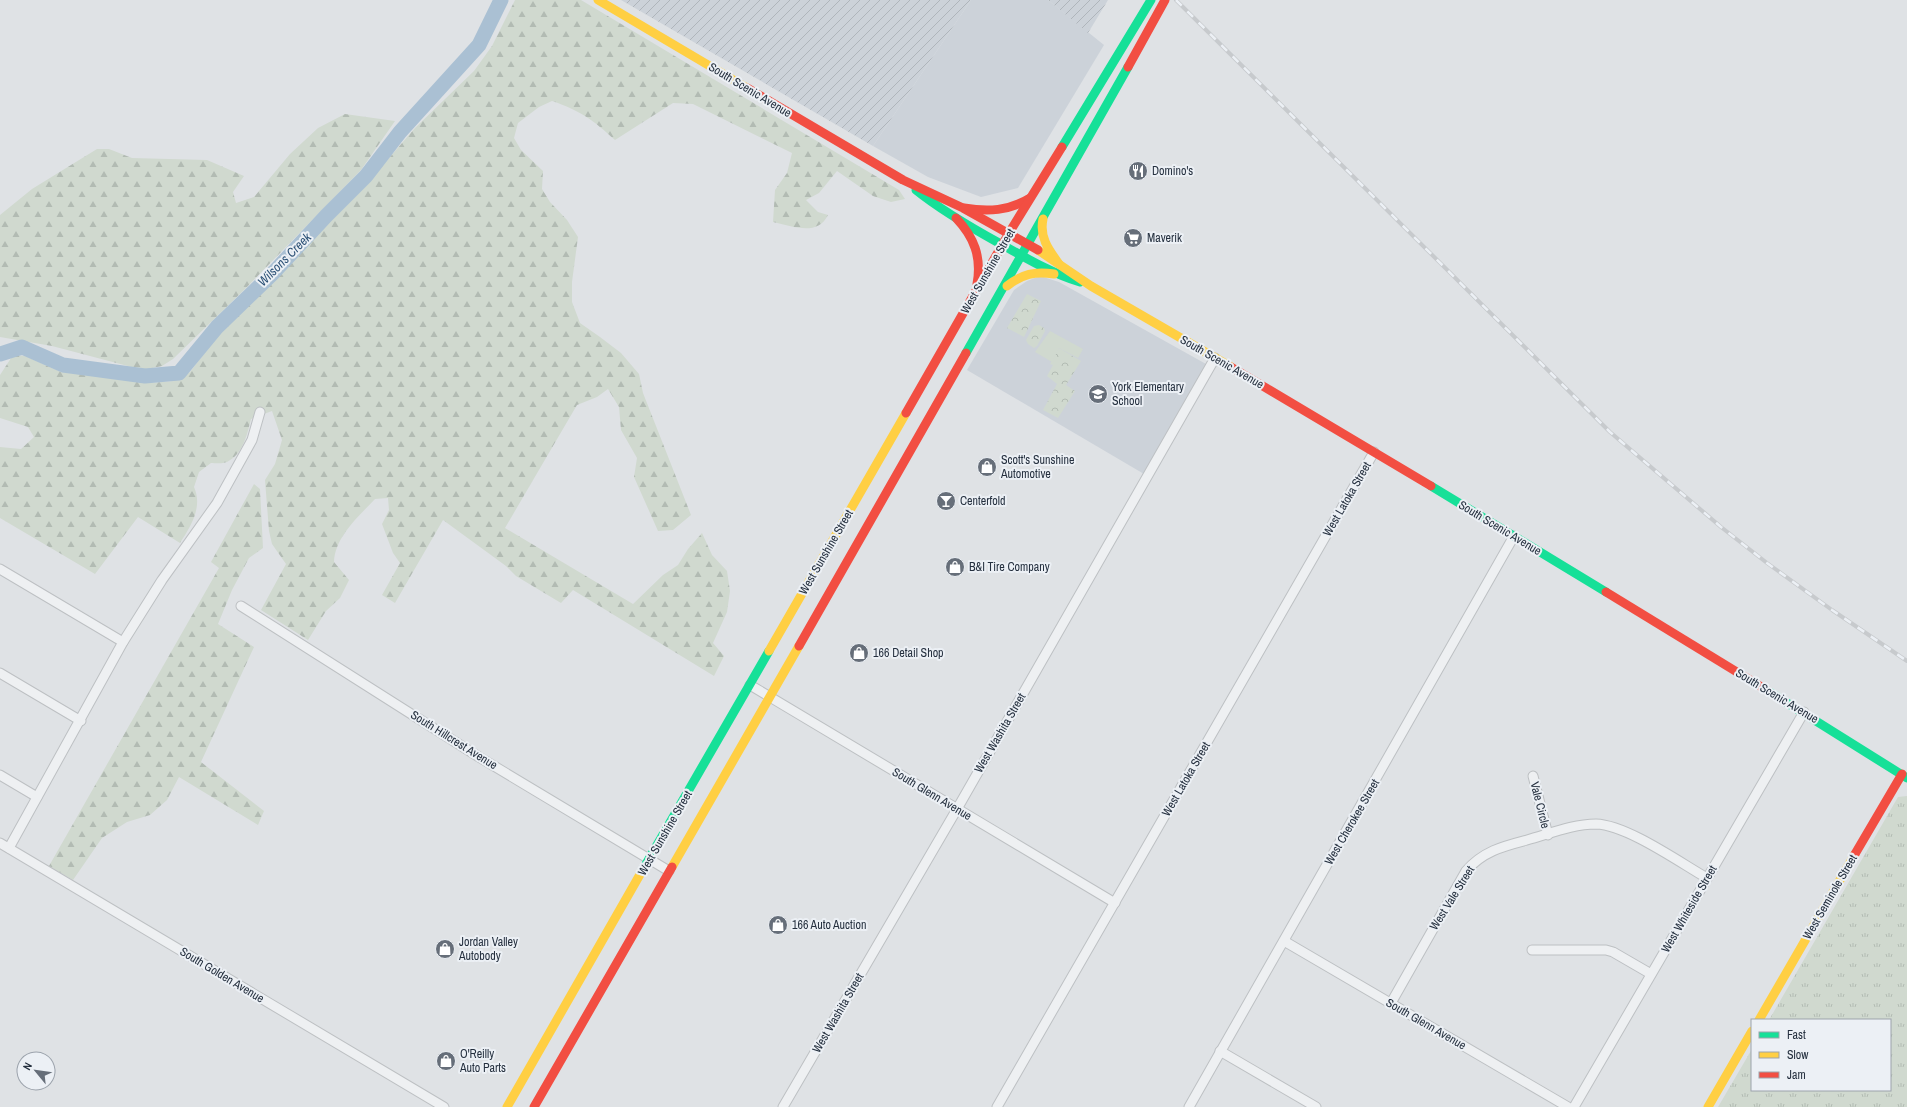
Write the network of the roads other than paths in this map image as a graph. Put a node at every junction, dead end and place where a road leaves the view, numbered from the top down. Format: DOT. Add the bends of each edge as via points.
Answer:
graph roads {
  1 [pos="598,0"];
  2 [pos="1151,0"];
  3 [pos="1165,0"];
  4 [pos="903,180"];
  5 [pos="1032,196"];
  6 [pos="964,208"];
  7 [pos="1044,215"];
  8 [pos="956,218"];
  9 [pos="1009,233"];
  10 [pos="1028,244"];
  11 [pos="1002,245"];
  12 [pos="1022,256"];
  13 [pos="1059,264"];
  14 [pos="1054,274"];
  15 [pos="1089,285"];
  16 [pos="1001,292"];
  17 [pos="975,293"];
  18 [pos="1215,358"];
  19 [pos="260,412"];
  20 [pos="1374,452"];
  21 [pos="1514,536"];
  22 [pos="0,569"];
  23 [pos="241,606"];
  24 [pos="123,642"];
  25 [pos="0,673"];
  26 [pos="750,685"];
  27 [pos="769,696"];
  28 [pos="1804,712"];
  29 [pos="81,721"];
  30 [pos="0,775"];
  31 [pos="1533,776"];
  32 [pos="1904,776"];
  33 [pos="37,797"];
  34 [pos="957,809"];
  35 [pos="1548,834"];
  36 [pos="0,843"];
  37 [pos="9,848"];
  38 [pos="650,860"];
  39 [pos="669,872"];
  40 [pos="1707,878"];
  41 [pos="1115,903"];
  42 [pos="1284,941"];
  43 [pos="1532,950"];
  44 [pos="1651,974"];
  45 [pos="1391,1003"];
  46 [pos="1759,1019"];
  47 [pos="1751,1033"];
  48 [pos="1220,1051"];
  49 [pos="444,1107"];
  50 [pos="507,1107"];
  51 [pos="534,1107"];
  52 [pos="783,1107"];
  53 [pos="997,1107"];
  54 [pos="1189,1107"];
  55 [pos="1316,1107"];
  56 [pos="1568,1107"];
  57 [pos="1574,1107"];
  58 [pos="1708,1107"];
  1 -- 4 [label="main road, South Scenic Avenue"];
  2 -- 5 [label="main road, West Sunshine Street"];
  3 -- 7 [label="main road, West Sunshine Street"];
  4 -- 6 [label="main road, South Scenic Avenue"];
  4 -- 8 [label="main road, South Scenic Avenue"];
  5 -- 6 [label="main road" via="1006,210 983,211"];
  5 -- 9 [label="main road, West Sunshine Street"];
  6 -- 9 [label="main road, South Scenic Avenue"];
  7 -- 10 [label="main road, West Sunshine Street"];
  7 -- 13 [label="main road" via="1041,222 1042,234"];
  8 -- 11 [label="main road, South Scenic Avenue"];
  8 -- 17 [label="main road" via="971,235 977,249 980,270"];
  9 -- 10 [label="main road, South Scenic Avenue"];
  9 -- 11 [label="main road, West Sunshine Street"];
  10 -- 12 [label="main road, West Sunshine Street"];
  10 -- 13 [label="main road, South Scenic Avenue"];
  11 -- 12 [label="main road, South Scenic Avenue"];
  11 -- 17 [label="main road, West Sunshine Street"];
  12 -- 14 [label="main road, South Scenic Avenue"];
  12 -- 16 [label="main road, West Sunshine Street"];
  13 -- 15 [label="main road, South Scenic Avenue"];
  14 -- 15 [label="main road, South Scenic Avenue"];
  14 -- 16 [label="main road" via="1036,271 1024,274"];
  15 -- 18 [label="main road, South Scenic Avenue"];
  16 -- 27 [label="main road, West Sunshine Street"];
  17 -- 26 [label="main road, West Sunshine Street"];
  18 -- 20 [label="main road, South Scenic Avenue"];
  18 -- 34 [label="street, West Washita Street"];
  19 -- 24 [label="street" via="252,440 217,503 162,580"];
  20 -- 21 [label="main road, South Scenic Avenue"];
  20 -- 41 [label="street, West Latoka Street"];
  21 -- 28 [label="main road, South Scenic Avenue"];
  21 -- 42 [label="street, West Cherokee Street"];
  22 -- 24 [label="street"];
  23 -- 38 [label="street, South Hillcrest Avenue" via="479,757"];
  24 -- 29 [label="street"];
  25 -- 29 [label="street"];
  26 -- 27 [label="street, South Glenn Avenue"];
  26 -- 38 [label="main road, West Sunshine Street"];
  27 -- 34 [label="street, South Glenn Avenue"];
  27 -- 39 [label="main road, West Sunshine Street"];
  28 -- 32 [label="main road, South Scenic Avenue"];
  28 -- 40 [label="street, West Whiteside Street"];
  29 -- 33 [label="street"];
  30 -- 33 [label="street"];
  31 -- 35 [label="street, Vale Circle"];
  32 -- 46 [label="main road, West Seminole Street"];
  33 -- 37 [label="street"];
  34 -- 41 [label="street, South Glenn Avenue"];
  34 -- 52 [label="street, West Washita Street"];
  35 -- 40 [label="street, West Vale Street" via="1590,825 1618,828"];
  35 -- 45 [label="street, West Vale Street" via="1496,849 1471,865"];
  36 -- 37 [label="street, South Golden Avenue"];
  37 -- 49 [label="street, South Golden Avenue"];
  38 -- 39 [label="street, South Hillcrest Avenue"];
  38 -- 50 [label="main road, West Sunshine Street"];
  39 -- 51 [label="main road, West Sunshine Street"];
  40 -- 44 [label="street, West Whiteside Street"];
  41 -- 53 [label="street, West Latoka Street"];
  42 -- 45 [label="street, South Glenn Avenue"];
  42 -- 48 [label="street, West Cherokee Street"];
  43 -- 44 [label="street" via="1606,950"];
  44 -- 57 [label="street, West Whiteside Street"];
  45 -- 56 [label="street, South Glenn Avenue"];
  47 -- 58 [label="main road"];
  48 -- 54 [label="street, West Cherokee Street"];
  48 -- 55 [label="street"];
}
